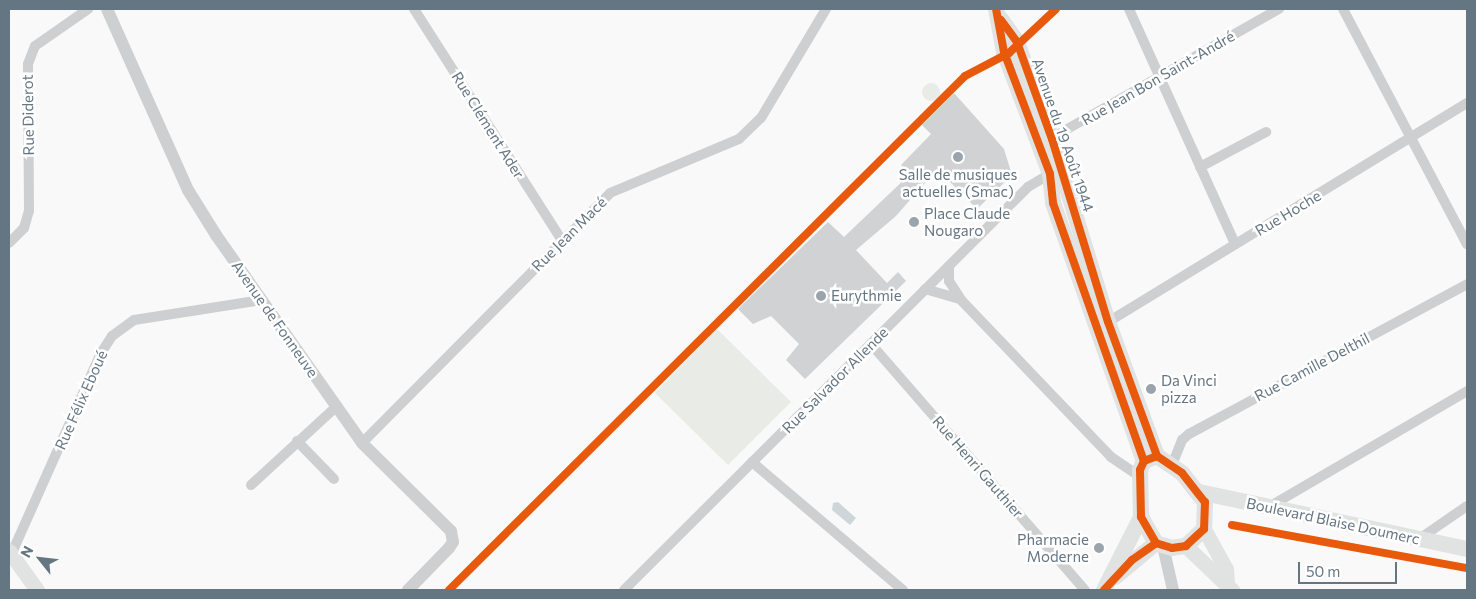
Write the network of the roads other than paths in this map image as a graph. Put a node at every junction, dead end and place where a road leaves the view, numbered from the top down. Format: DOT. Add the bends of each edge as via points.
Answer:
graph roads {
  1 [pos="88,9"];
  2 [pos="107,9"];
  3 [pos="414,9"];
  4 [pos="826,9"];
  5 [pos="1128,9"];
  6 [pos="1279,9"];
  7 [pos="1343,9"];
  8 [pos="997,12"];
  9 [pos="1020,74"];
  10 [pos="1160,78"];
  11 [pos="1467,103"];
  12 [pos="1266,132"];
  13 [pos="1411,137"];
  14 [pos="1052,139"];
  15 [pos="1035,141"];
  16 [pos="1200,166"];
  17 [pos="1050,174"];
  18 [pos="562,240"];
  19 [pos="9,243"];
  20 [pos="1235,244"];
  21 [pos="1467,244"];
  22 [pos="949,266"];
  23 [pos="1467,284"];
  24 [pos="925,290"];
  25 [pos="262,300"];
  26 [pos="962,301"];
  27 [pos="1108,322"];
  28 [pos="871,344"];
  29 [pos="1467,391"];
  30 [pos="337,406"];
  31 [pos="297,441"];
  32 [pos="362,444"];
  33 [pos="752,462"];
  34 [pos="1146,464"];
  35 [pos="1172,465"];
  36 [pos="334,479"];
  37 [pos="251,485"];
  38 [pos="1199,492"];
  39 [pos="1467,506"];
  40 [pos="1267,508"];
  41 [pos="1141,517"];
  42 [pos="1204,529"];
  43 [pos="1419,539"];
  44 [pos="1159,544"];
  45 [pos="1186,546"];
  46 [pos="1467,549"];
  47 [pos="10,553"];
  48 [pos="1106,587"];
  49 [pos="1229,587"];
  50 [pos="38,590"];
  51 [pos="408,590"];
  52 [pos="624,590"];
  53 [pos="903,590"];
  54 [pos="1085,590"];
  55 [pos="1173,590"];
  1 -- 19 [label="street, Rue Diderot" via="35,46 28,64 29,211 24,228"];
  2 -- 25 [label="street, Avenue de Fonneuve" via="188,190"];
  3 -- 18 [label="street, Rue Clément Ader"];
  4 -- 18 [label="street, Rue Jean Macé" via="760,118 739,139 610,193"];
  5 -- 10 [label="street"];
  6 -- 10 [label="street, Rue Jean Bon Saint-André"];
  7 -- 13 [label="street"];
  8 -- 9 [label="main road, Avenue du 19 Août 1944" via="1017,42"];
  9 -- 14 [label="main road, Avenue du 19 Août 1944"];
  9 -- 15 [label="main road, Avenue du 19 Août 1944"];
  10 -- 14 [label="street, Rue Jean Bon Saint-André"];
  10 -- 16 [label="street"];
  11 -- 13 [label="street, Rue Hoche"];
  12 -- 16 [label="street"];
  13 -- 20 [label="street, Rue Hoche"];
  13 -- 21 [label="street"];
  14 -- 15 [label="street, Rue Jean Bon Saint-André"];
  14 -- 27 [label="main road, Avenue du 19 Août 1944"];
  15 -- 17 [label="main road, Avenue du 19 Août 1944"];
  16 -- 20 [label="street"];
  17 -- 22 [label="street, Rue Salvador Allende" via="1028,187"];
  17 -- 34 [label="main road, Avenue du 19 Août 1944" via="1053,203"];
  18 -- 32 [label="street, Rue Jean Macé"];
  20 -- 27 [label="street, Rue Hoche"];
  22 -- 24 [label="street, Rue Salvador Allende"];
  22 -- 26 [label="street" via="949,281"];
  23 -- 35 [label="street, Rue Camille Delthil" via="1190,434 1182,440"];
  24 -- 26 [label="street" via="952,295"];
  24 -- 28 [label="street, Rue Salvador Allende"];
  25 -- 30 [label="street, Avenue de Fonneuve"];
  25 -- 47 [label="street, Rue Félix Eboué" via="134,320 112,336 100,353"];
  26 -- 34 [label="street" via="1111,457"];
  27 -- 34 [label="main road, Avenue du 19 Août 1944"];
  28 -- 33 [label="street, Rue Salvador Allende"];
  28 -- 54 [label="street, Rue Henri Gauthier"];
  29 -- 40 [label="street"];
  30 -- 31 [label="street"];
  30 -- 32 [label="street, Avenue de Fonneuve"];
  31 -- 36 [label="street"];
  31 -- 37 [label="street"];
  32 -- 51 [label="street, Avenue de Fonneuve" via="451,531 453,542 449,548"];
  33 -- 52 [label="street, Rue Salvador Allende"];
  33 -- 53 [label="street"];
  34 -- 35 [label="main road"];
  34 -- 41 [label="main road"];
  35 -- 38 [label="main road"];
  38 -- 40 [label="main road, Boulevard Blaise Doumerc"];
  38 -- 42 [label="main road" via="1207,511"];
  39 -- 43 [label="street"];
  40 -- 43 [label="main road, Boulevard Blaise Doumerc"];
  41 -- 44 [label="main road"];
  41 -- 48 [label="main road"];
  42 -- 45 [label="main road"];
  42 -- 49 [label="main road" via="1226,569"];
  43 -- 46 [label="main road, Boulevard Blaise Doumerc"];
  44 -- 45 [label="main road"];
  44 -- 48 [label="main road"];
  44 -- 55 [label="street"];
  45 -- 49 [label="main road"];
  47 -- 50 [label="main road"];
}
